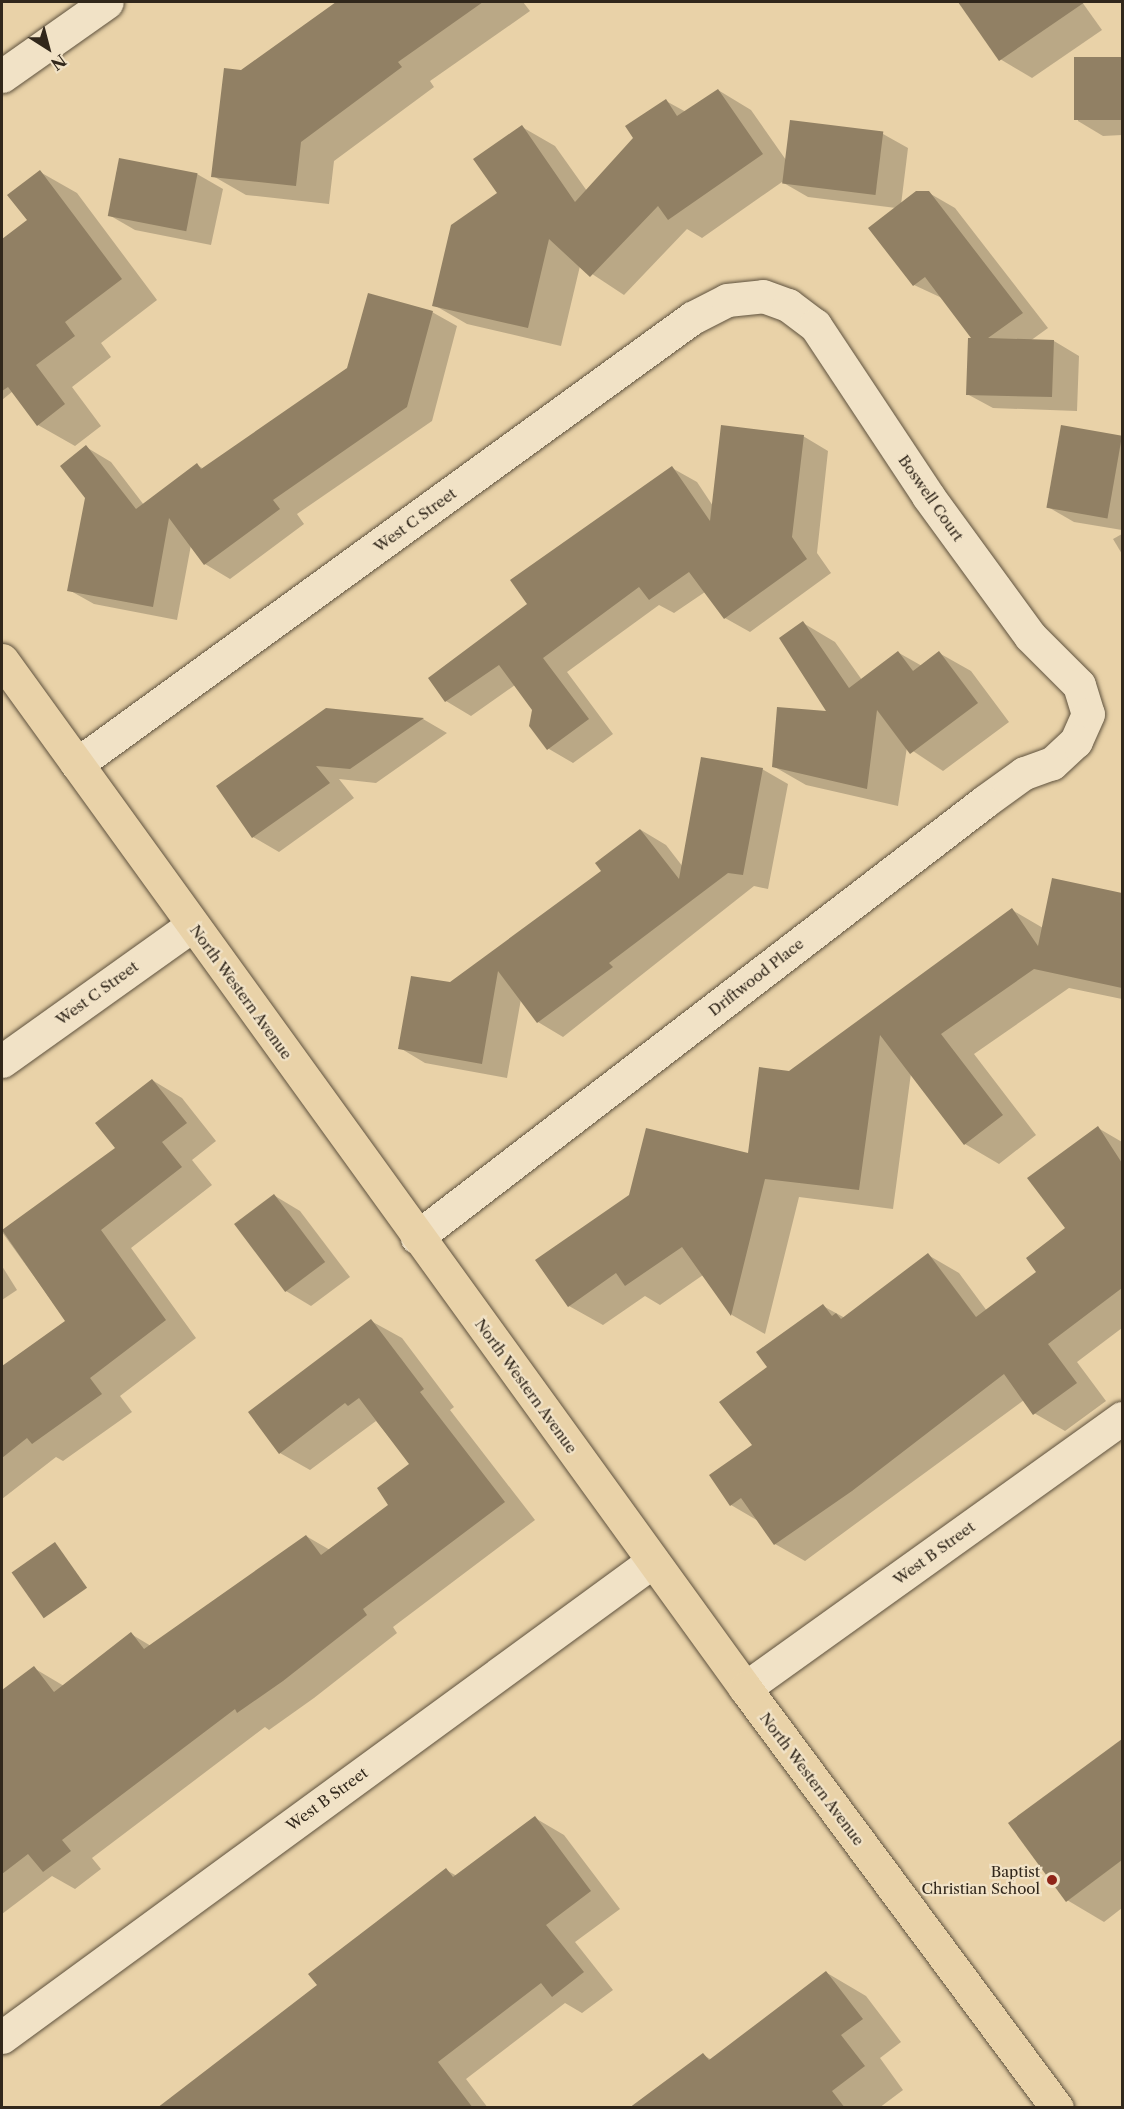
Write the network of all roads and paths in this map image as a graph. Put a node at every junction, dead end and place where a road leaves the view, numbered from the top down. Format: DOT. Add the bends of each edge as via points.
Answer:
graph roads {
  1 [pos="107,2"];
  2 [pos="2,76"];
  3 [pos="763,296"];
  4 [pos="2,660"];
  5 [pos="1088,714"];
  6 [pos="77,764"];
  7 [pos="193,925"];
  8 [pos="2,1061"];
  9 [pos="417,1238"];
  10 [pos="1122,1418"];
  11 [pos="653,1561"];
  12 [pos="745,1688"];
  13 [pos="2,2037"];
  14 [pos="1057,2108"];
  1 -- 2 [label="street"];
  3 -- 5 [label="street, Boswell Court" via="788,305 814,325 928,496 1023,626 1079,685"];
  3 -- 6 [label="street, West C Street" via="728,300 692,318"];
  4 -- 6 [label="main road, North Western Avenue"];
  5 -- 9 [label="street, Driftwood Place" via="1076,741 1052,763 1024,773 984,802"];
  6 -- 7 [label="main road, North Western Avenue"];
  7 -- 8 [label="street, West C Street"];
  7 -- 9 [label="main road, North Western Avenue"];
  9 -- 11 [label="main road, North Western Avenue"];
  10 -- 12 [label="street, West B Street"];
  11 -- 12 [label="main road, North Western Avenue"];
  11 -- 13 [label="street, West B Street"];
  12 -- 14 [label="main road, North Western Avenue"];
}
